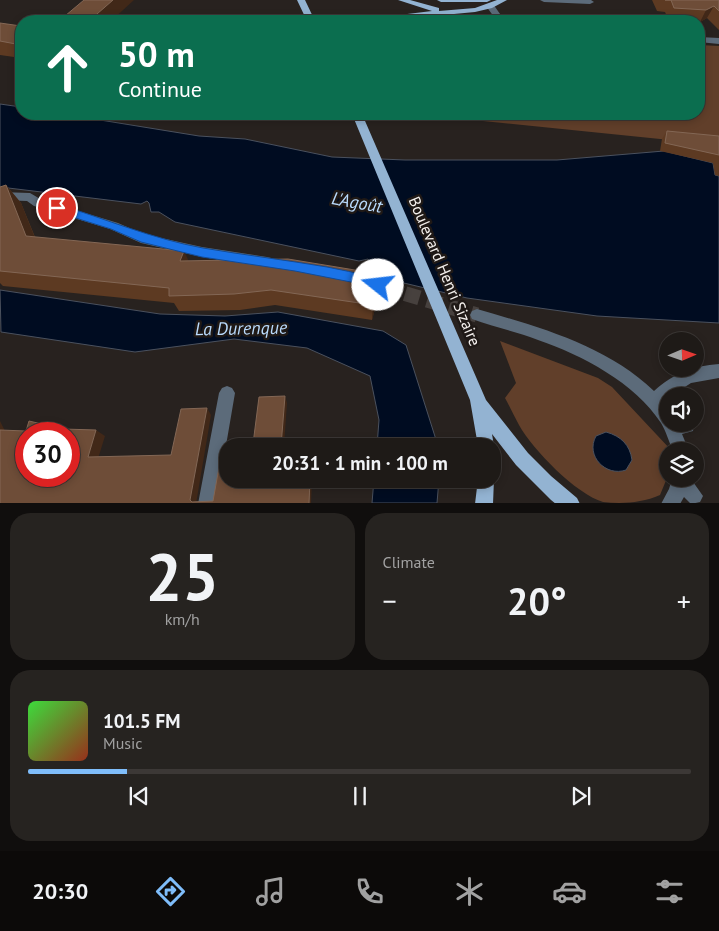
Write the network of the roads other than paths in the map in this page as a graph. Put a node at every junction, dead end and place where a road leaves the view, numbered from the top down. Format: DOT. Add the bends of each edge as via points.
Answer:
graph roads {
  1 [pos="301,0"];
  2 [pos="402,0"];
  3 [pos="441,0"];
  4 [pos="503,0"];
  5 [pos="544,0"];
  6 [pos="590,2"];
  7 [pos="491,3"];
  8 [pos="445,13"];
  9 [pos="308,15"];
  10 [pos="422,15"];
  11 [pos="454,15"];
  12 [pos="498,15"];
  13 [pos="705,41"];
  14 [pos="719,42"];
  15 [pos="361,120"];
  16 [pos="0,196"];
  17 [pos="276,263"];
  18 [pos="477,315"];
  19 [pos="719,371"];
  20 [pos="227,393"];
  21 [pos="478,400"];
  22 [pos="653,402"];
  23 [pos="659,408"];
  24 [pos="485,438"];
  25 [pos="678,487"];
  26 [pos="687,487"];
  27 [pos="485,488"];
  28 [pos="694,496"];
  29 [pos="207,503"];
  30 [pos="484,503"];
  31 [pos="570,503"];
  32 [pos="671,503"];
  1 -- 9 [label="main road"];
  2 -- 8 [label="main road"];
  3 -- 7 [label="main road"];
  4 -- 7 [label="main road"];
  5 -- 6 [label="street"];
  7 -- 8 [label="main road"];
  7 -- 12 [label="street"];
  8 -- 10 [label="main road"];
  8 -- 11 [label="street"];
  13 -- 14 [label="street"];
  15 -- 21 [label="main road, Boulevard Henri Sizaire"];
  16 -- 17 [label="street" via="30,197 141,238 202,252"];
  18 -- 22 [label="street" via="558,341 609,368"];
  19 -- 22 [label="street" via="684,377"];
  20 -- 29 [label="street"];
  21 -- 24 [label="main road, Boulevard Henri Sizaire"];
  21 -- 31 [label="main road" via="502,436 528,466"];
  22 -- 23 [label="street"];
  25 -- 32 [label="street"];
  26 -- 28 [label="street"];
  27 -- 30 [label="main road"];
}
